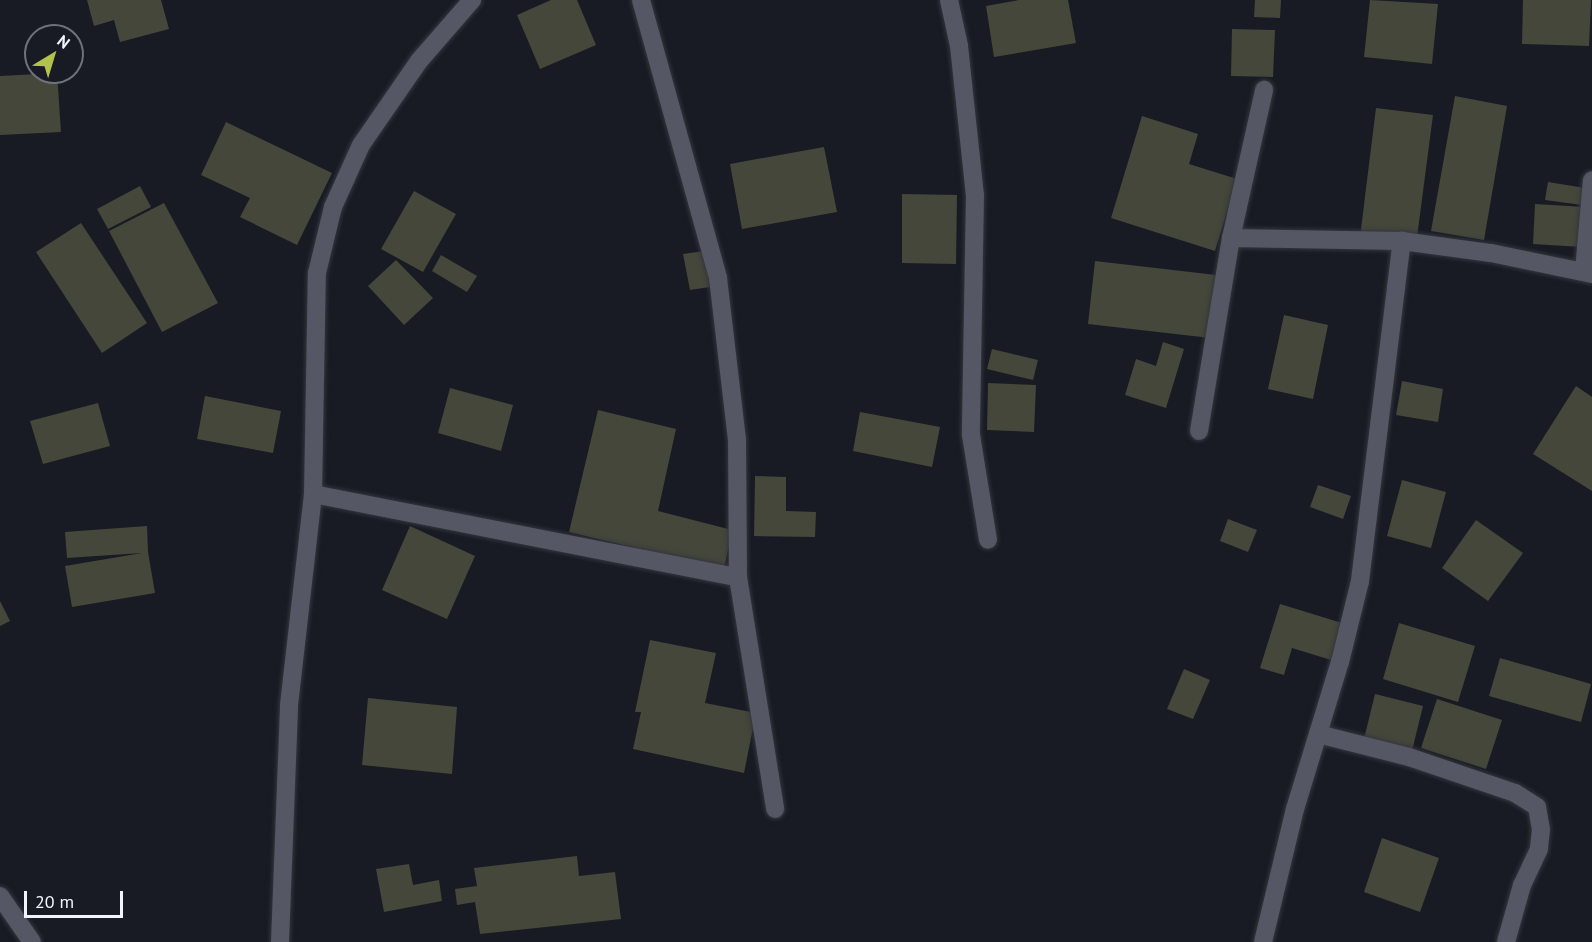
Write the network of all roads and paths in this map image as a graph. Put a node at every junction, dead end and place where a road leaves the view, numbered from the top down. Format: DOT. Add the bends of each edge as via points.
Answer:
graph roads {
  1 [pos="472,0"];
  2 [pos="641,0"];
  3 [pos="950,0"];
  4 [pos="1264,90"];
  5 [pos="1592,180"];
  6 [pos="1231,238"];
  7 [pos="1402,241"];
  8 [pos="1588,272"];
  9 [pos="1199,431"];
  10 [pos="313,494"];
  11 [pos="988,540"];
  12 [pos="738,577"];
  13 [pos="1318,734"];
  14 [pos="775,809"];
  15 [pos="0,896"];
  16 [pos="32,942"];
  17 [pos="280,942"];
  18 [pos="1263,942"];
  19 [pos="1506,942"];
  1 -- 10 [label="street" via="419,61 361,145 333,207 317,273"];
  2 -- 12 [label="street" via="718,278 737,439"];
  3 -- 11 [label="street" via="959,46 975,195 971,435"];
  4 -- 6 [label="street"];
  5 -- 8 [label="street"];
  6 -- 7 [label="street"];
  6 -- 9 [label="street"];
  7 -- 8 [label="street"];
  7 -- 13 [label="street" via="1360,581"];
  10 -- 12 [label="street"];
  10 -- 17 [label="street" via="289,705"];
  12 -- 14 [label="street"];
  13 -- 18 [label="street" via="1295,809"];
  13 -- 19 [label="street" via="1409,758 1515,793 1537,807 1539,849 1522,885"];
  15 -- 16 [label="street"];
}
